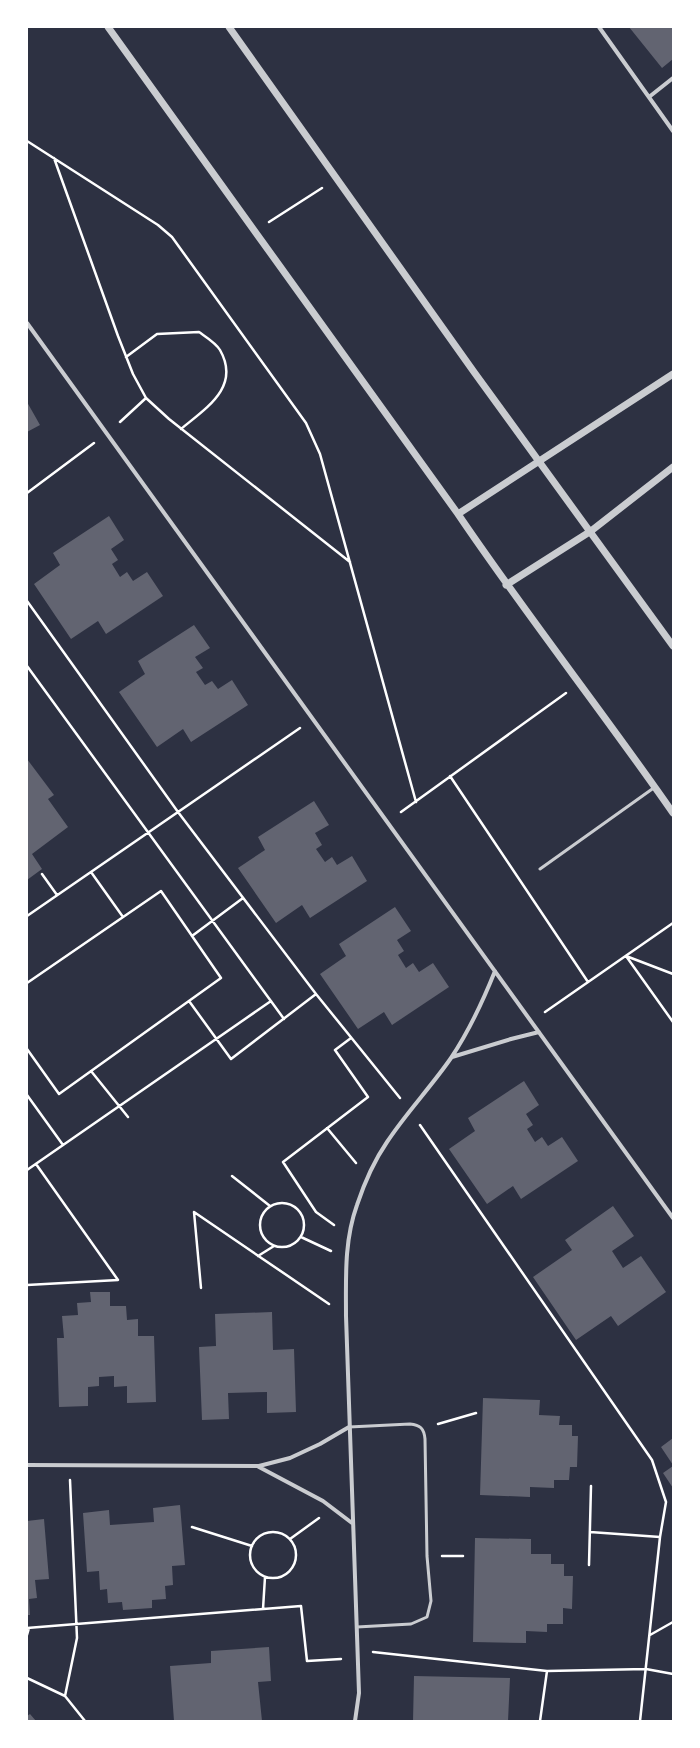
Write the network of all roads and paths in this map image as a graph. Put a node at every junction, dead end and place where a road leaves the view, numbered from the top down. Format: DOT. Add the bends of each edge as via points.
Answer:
graph roads {
  1 [pos="108,27"];
  2 [pos="228,27"];
  3 [pos="599,27"];
  4 [pos="673,78"];
  5 [pos="649,97"];
  6 [pos="673,131"];
  7 [pos="27,141"];
  8 [pos="54,158"];
  9 [pos="337,179"];
  10 [pos="255,231"];
  11 [pos="27,322"];
  12 [pos="126,357"];
  13 [pos="673,374"];
  14 [pos="146,398"];
  15 [pos="181,429"];
  16 [pos="107,434"];
  17 [pos="539,461"];
  18 [pos="673,467"];
  19 [pos="27,493"];
  20 [pos="458,514"];
  21 [pos="591,531"];
  22 [pos="350,563"];
  23 [pos="506,584"];
  24 [pos="27,601"];
  25 [pos="673,646"];
  26 [pos="27,666"];
  27 [pos="580,683"];
  28 [pos="313,718"];
  29 [pos="450,776"];
  30 [pos="655,787"];
  31 [pos="416,802"];
  32 [pos="178,812"];
  33 [pos="673,813"];
  34 [pos="388,822"];
  35 [pos="148,832"];
  36 [pos="540,869"];
  37 [pos="91,872"];
  38 [pos="42,874"];
  39 [pos="57,895"];
  40 [pos="243,898"];
  41 [pos="27,916"];
  42 [pos="123,917"];
  43 [pos="212,920"];
  44 [pos="673,923"];
  45 [pos="192,936"];
  46 [pos="626,956"];
  47 [pos="495,971"];
  48 [pos="673,974"];
  49 [pos="588,982"];
  50 [pos="27,983"];
  51 [pos="316,994"];
  52 [pos="189,1001"];
  53 [pos="271,1001"];
  54 [pos="284,1019"];
  55 [pos="532,1021"];
  56 [pos="673,1022"];
  57 [pos="539,1032"];
  58 [pos="351,1038"];
  59 [pos="216,1039"];
  60 [pos="27,1049"];
  61 [pos="451,1058"];
  62 [pos="91,1071"];
  63 [pos="27,1094"];
  64 [pos="119,1106"];
  65 [pos="410,1111"];
  66 [pos="128,1116"];
  67 [pos="327,1128"];
  68 [pos="63,1145"];
  69 [pos="36,1164"];
  70 [pos="27,1170"];
  71 [pos="232,1176"];
  72 [pos="368,1178"];
  73 [pos="270,1206"];
  74 [pos="673,1218"];
  75 [pos="349,1236"];
  76 [pos="301,1237"];
  77 [pos="274,1246"];
  78 [pos="258,1256"];
  79 [pos="346,1257"];
  80 [pos="27,1285"];
  81 [pos="201,1288"];
  82 [pos="346,1316"];
  83 [pos="476,1413"];
  84 [pos="349,1427"];
  85 [pos="422,1428"];
  86 [pos="27,1465"];
  87 [pos="69,1465"];
  88 [pos="259,1466"];
  89 [pos="591,1486"];
  90 [pos="333,1508"];
  91 [pos="352,1522"];
  92 [pos="192,1527"];
  93 [pos="590,1532"];
  94 [pos="660,1537"];
  95 [pos="290,1539"];
  96 [pos="252,1546"];
  97 [pos="427,1556"];
  98 [pos="463,1556"];
  99 [pos="589,1566"];
  100 [pos="265,1577"];
  101 [pos="263,1609"];
  102 [pos="673,1622"];
  103 [pos="76,1625"];
  104 [pos="357,1627"];
  105 [pos="28,1628"];
  106 [pos="27,1635"];
  107 [pos="650,1635"];
  108 [pos="358,1650"];
  109 [pos="358,1658"];
  110 [pos="646,1668"];
  111 [pos="547,1671"];
  112 [pos="673,1674"];
  113 [pos="27,1678"];
  114 [pos="65,1696"];
  115 [pos="85,1721"];
  116 [pos="355,1721"];
  117 [pos="540,1721"];
  118 [pos="640,1721"];
  1 -- 10 [label="street"];
  2 -- 9 [label="street"];
  3 -- 5 [label="street"];
  4 -- 5 [label="street"];
  5 -- 6 [label="street"];
  7 -- 8 [label="path"];
  8 -- 12 [label="path"];
  8 -- 22 [label="path" via="158,225 177,243 306,423 320,454"];
  9 -- 10 [label="path"];
  9 -- 17 [label="street"];
  10 -- 20 [label="street"];
  11 -- 16 [label="street"];
  12 -- 14 [label="path"];
  12 -- 15 [label="path" via="157,334 176,332 199,332 220,349 227,371 222,391 211,404"];
  13 -- 17 [label="street"];
  14 -- 15 [label="path"];
  14 -- 16 [label="path"];
  15 -- 22 [label="path"];
  16 -- 19 [label="path"];
  16 -- 28 [label="street"];
  17 -- 20 [label="street"];
  17 -- 21 [label="street"];
  18 -- 21 [label="street"];
  20 -- 23 [label="street"];
  21 -- 23 [label="street"];
  21 -- 25 [label="street"];
  22 -- 31 [label="path"];
  23 -- 27 [label="street"];
  24 -- 32 [label="path"];
  26 -- 35 [label="path"];
  27 -- 29 [label="path"];
  27 -- 30 [label="street"];
  28 -- 32 [label="path"];
  28 -- 34 [label="street"];
  29 -- 31 [label="path"];
  29 -- 49 [label="path"];
  30 -- 33 [label="street"];
  30 -- 36 [label="lane"];
  31 -- 34 [label="path"];
  32 -- 35 [label="path"];
  32 -- 40 [label="path"];
  34 -- 47 [label="street"];
  35 -- 37 [label="path"];
  35 -- 43 [label="path"];
  37 -- 39 [label="path"];
  37 -- 42 [label="path"];
  38 -- 39 [label="path"];
  39 -- 41 [label="path"];
  40 -- 43 [label="path"];
  40 -- 51 [label="path"];
  42 -- 45 [label="path" via="161,891"];
  42 -- 50 [label="path"];
  43 -- 45 [label="path"];
  43 -- 53 [label="path"];
  44 -- 46 [label="path"];
  45 -- 52 [label="path" via="221,978"];
  46 -- 48 [label="path"];
  46 -- 49 [label="path"];
  46 -- 56 [label="path"];
  47 -- 55 [label="street"];
  47 -- 61 [label="street" via="483,1001"];
  49 -- 55 [label="path"];
  51 -- 54 [label="path"];
  51 -- 58 [label="path"];
  52 -- 59 [label="path"];
  52 -- 62 [label="path"];
  53 -- 54 [label="path"];
  53 -- 59 [label="path"];
  54 -- 59 [label="path" via="231,1059"];
  55 -- 57 [label="street"];
  57 -- 61 [label="street"];
  57 -- 74 [label="street"];
  58 -- 65 [label="path"];
  58 -- 67 [label="path" via="335,1050 368,1096"];
  59 -- 64 [label="path"];
  60 -- 62 [label="path" via="59,1094"];
  61 -- 65 [label="street"];
  62 -- 64 [label="path"];
  63 -- 68 [label="path"];
  64 -- 66 [label="path"];
  64 -- 68 [label="path"];
  65 -- 72 [label="street" via="386,1143"];
  65 -- 94 [label="path" via="652,1460 666,1502"];
  67 -- 72 [label="path"];
  67 -- 75 [label="path" via="283,1162 316,1212"];
  68 -- 69 [label="path"];
  69 -- 70 [label="path"];
  69 -- 80 [label="path" via="118,1280"];
  71 -- 73 [label="path"];
  72 -- 75 [label="street" via="356,1206"];
  73 -- 76 [label="path" via="280,1202 298,1209 303,1218 304,1228"];
  73 -- 77 [label="path" via="263,1213 260,1222 261,1232 266,1241"];
  75 -- 79 [label="street"];
  76 -- 77 [label="path" via="294,1244 285,1247"];
  76 -- 79 [label="path"];
  77 -- 78 [label="path"];
  78 -- 81 [label="path" via="194,1212"];
  78 -- 82 [label="path"];
  79 -- 82 [label="street"];
  82 -- 84 [label="street"];
  83 -- 85 [label="path"];
  84 -- 85 [label="lane" via="417,1424"];
  84 -- 88 [label="street" via="290,1458"];
  84 -- 91 [label="street"];
  85 -- 97 [label="lane"];
  86 -- 87 [label="street"];
  87 -- 88 [label="street"];
  87 -- 103 [label="path"];
  88 -- 90 [label="street"];
  89 -- 93 [label="path"];
  90 -- 91 [label="street"];
  90 -- 95 [label="path"];
  91 -- 104 [label="street"];
  92 -- 96 [label="path"];
  93 -- 94 [label="path"];
  93 -- 99 [label="path"];
  94 -- 107 [label="path"];
  95 -- 96 [label="path" via="274,1532 265,1534"];
  95 -- 100 [label="path" via="295,1548 293,1568 276,1578"];
  96 -- 100 [label="path" via="252,1565"];
  97 -- 98 [label="path"];
  97 -- 104 [label="lane" via="431,1601 427,1617 411,1624"];
  100 -- 101 [label="path"];
  101 -- 103 [label="path"];
  101 -- 109 [label="path" via="301,1606 307,1662"];
  102 -- 107 [label="path"];
  103 -- 105 [label="path"];
  103 -- 114 [label="path" via="77,1638"];
  104 -- 108 [label="street"];
  105 -- 106 [label="path"];
  107 -- 110 [label="path"];
  108 -- 109 [label="street"];
  108 -- 111 [label="path"];
  109 -- 116 [label="street"];
  110 -- 111 [label="path"];
  110 -- 112 [label="path"];
  110 -- 118 [label="path"];
  111 -- 117 [label="path"];
  113 -- 114 [label="path"];
  114 -- 115 [label="path"];
}
